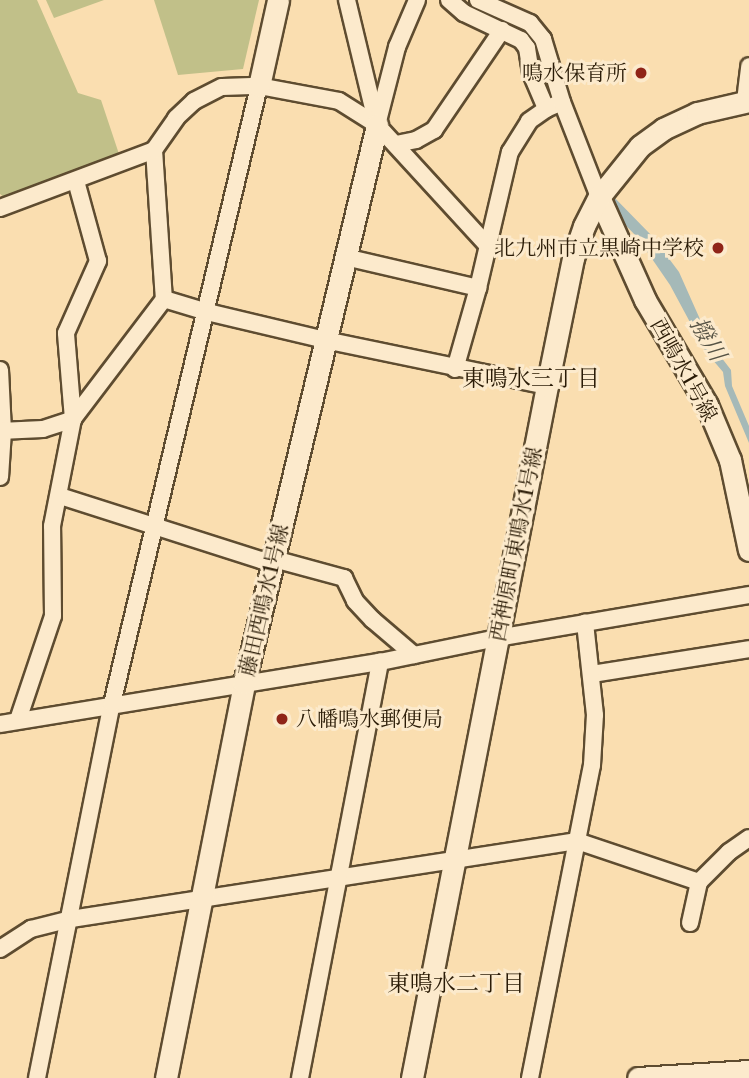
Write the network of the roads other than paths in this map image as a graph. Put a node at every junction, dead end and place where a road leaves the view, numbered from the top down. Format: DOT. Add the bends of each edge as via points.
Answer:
graph roads {
  1 [pos="278,0"];
  2 [pos="347,0"];
  3 [pos="417,0"];
  4 [pos="449,0"];
  5 [pos="478,0"];
  6 [pos="502,30"];
  7 [pos="749,66"];
  8 [pos="259,86"];
  9 [pos="747,101"];
  10 [pos="562,102"];
  11 [pos="546,109"];
  12 [pos="377,125"];
  13 [pos="396,144"];
  14 [pos="154,150"];
  15 [pos="76,181"];
  16 [pos="599,197"];
  17 [pos="0,208"];
  18 [pos="488,246"];
  19 [pos="345,257"];
  20 [pos="478,288"];
  21 [pos="164,299"];
  22 [pos="206,312"];
  23 [pos="325,340"];
  24 [pos="455,369"];
  25 [pos="0,370"];
  26 [pos="547,387"];
  27 [pos="73,419"];
  28 [pos="2,431"];
  29 [pos="0,477"];
  30 [pos="60,496"];
  31 [pos="153,526"];
  32 [pos="749,550"];
  33 [pos="274,559"];
  34 [pos="749,595"];
  35 [pos="585,623"];
  36 [pos="497,638"];
  37 [pos="749,649"];
  38 [pos="414,655"];
  39 [pos="380,662"];
  40 [pos="592,674"];
  41 [pos="244,683"];
  42 [pos="112,704"];
  43 [pos="18,720"];
  44 [pos="0,724"];
  45 [pos="749,838"];
  46 [pos="576,841"];
  47 [pos="454,860"];
  48 [pos="338,878"];
  49 [pos="699,882"];
  50 [pos="201,900"];
  51 [pos="71,919"];
  52 [pos="690,923"];
  53 [pos="0,949"];
  54 [pos="749,1071"];
  55 [pos="672,1077"];
  56 [pos="37,1078"];
  57 [pos="166,1078"];
  58 [pos="300,1078"];
  59 [pos="412,1078"];
  60 [pos="530,1078"];
  61 [pos="638,1078"];
  1 -- 8 [label="street"];
  2 -- 12 [label="street"];
  3 -- 12 [label="street" via="397,47"];
  4 -- 6 [label="street" via="464,13"];
  5 -- 10 [label="street" via="530,23 543,39"];
  6 -- 11 [label="street" via="527,48 531,73"];
  6 -- 13 [label="street" via="434,130 416,141"];
  7 -- 9 [label="street"];
  8 -- 12 [label="street" via="339,101"];
  8 -- 14 [label="street" via="222,87 194,101"];
  8 -- 22 [label="street"];
  9 -- 16 [label="street, 西神原町東鳴水1号線" via="697,113 663,129 640,146"];
  10 -- 11 [label="street"];
  10 -- 16 [label="street"];
  11 -- 18 [label="street" via="529,121 510,152"];
  12 -- 13 [label="street"];
  12 -- 19 [label="street, 藤田西鳴水1号線"];
  13 -- 18 [label="street"];
  14 -- 15 [label="street"];
  14 -- 21 [label="street"];
  15 -- 17 [label="street"];
  15 -- 27 [label="street" via="98,261 66,333"];
  16 -- 26 [label="street, 西神原町東鳴水1号線" via="573,258"];
  16 -- 32 [label="street, 西鳴水1号線" via="645,300 707,405 730,460"];
  18 -- 20 [label="street"];
  19 -- 20 [label="street"];
  19 -- 23 [label="street, 藤田西鳴水1号線"];
  20 -- 24 [label="street"];
  21 -- 22 [label="street"];
  21 -- 27 [label="street"];
  22 -- 23 [label="street"];
  22 -- 31 [label="street"];
  23 -- 24 [label="street"];
  23 -- 33 [label="street, 藤田西鳴水1号線"];
  24 -- 26 [label="street"];
  25 -- 28 [label="street"];
  26 -- 36 [label="street, 西神原町東鳴水1号線"];
  27 -- 28 [label="street" via="43,429"];
  27 -- 30 [label="street"];
  28 -- 29 [label="street"];
  30 -- 31 [label="street"];
  30 -- 43 [label="street" via="52,526 52,616"];
  31 -- 33 [label="street"];
  31 -- 42 [label="street"];
  33 -- 38 [label="street" via="344,578 355,601"];
  33 -- 41 [label="street, 藤田西鳴水1号線"];
  34 -- 35 [label="street"];
  35 -- 36 [label="street"];
  35 -- 40 [label="street"];
  36 -- 38 [label="street"];
  36 -- 47 [label="street, 西神原町東鳴水1号線"];
  37 -- 40 [label="street"];
  38 -- 39 [label="street"];
  39 -- 41 [label="street"];
  39 -- 48 [label="street"];
  40 -- 46 [label="street" via="592,765"];
  41 -- 42 [label="street"];
  41 -- 50 [label="street, 藤田西鳴水1号線"];
  42 -- 43 [label="street"];
  42 -- 51 [label="street"];
  43 -- 44 [label="street"];
  45 -- 49 [label="street"];
  46 -- 47 [label="street"];
  46 -- 49 [label="street"];
  46 -- 60 [label="street"];
  47 -- 48 [label="street"];
  47 -- 59 [label="street, 西神原町東鳴水1号線"];
  48 -- 50 [label="street"];
  48 -- 58 [label="street"];
  49 -- 52 [label="street"];
  50 -- 51 [label="street"];
  50 -- 57 [label="street, 藤田西鳴水1号線"];
  51 -- 53 [label="street" via="32,929"];
  51 -- 56 [label="street"];
  54 -- 55 [label="street"];
  55 -- 61 [label="street"];
}
